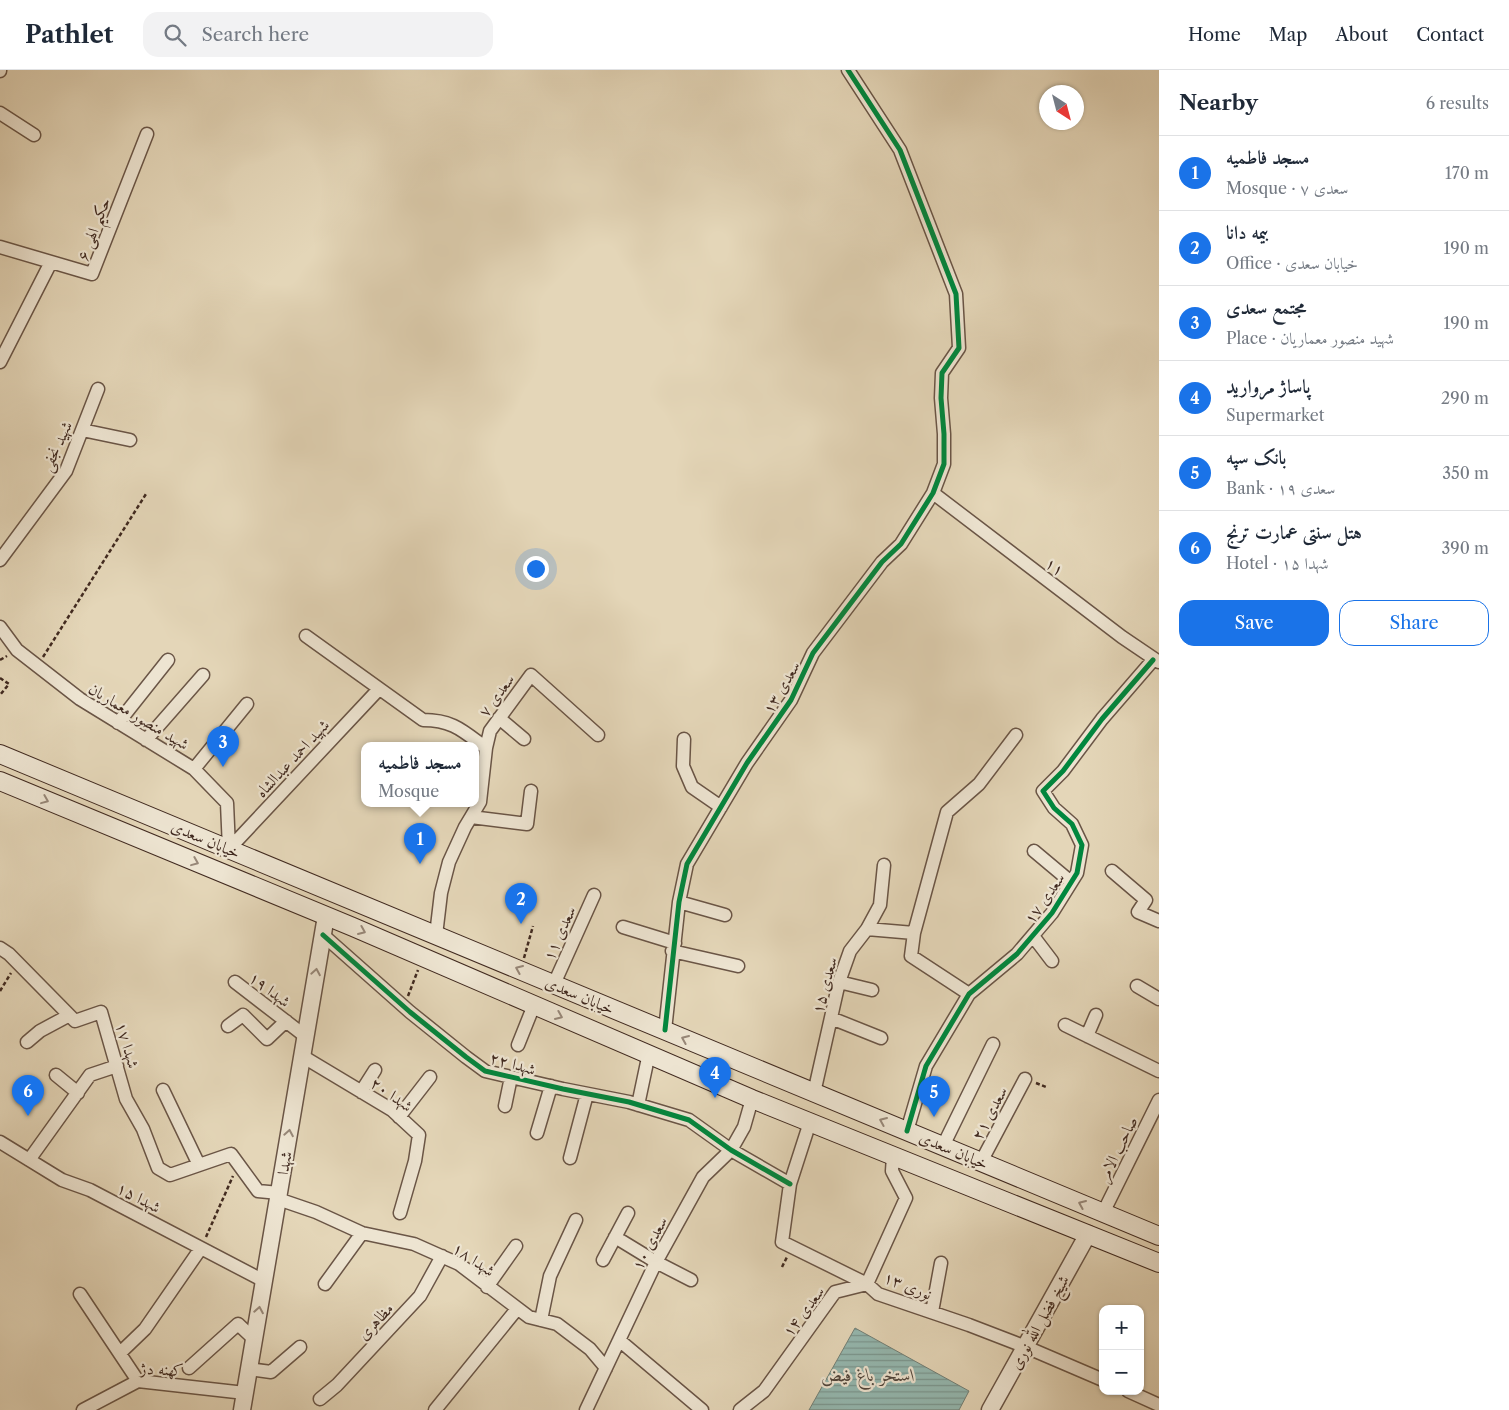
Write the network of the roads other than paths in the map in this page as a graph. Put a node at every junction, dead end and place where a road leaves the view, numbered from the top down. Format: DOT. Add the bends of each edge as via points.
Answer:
graph roads {
  1 [pos="848,70"];
  2 [pos="0,113"];
  3 [pos="147,134"];
  4 [pos="34,135"];
  5 [pos="0,247"];
  6 [pos="51,262"];
  7 [pos="0,362"];
  8 [pos="98,389"];
  9 [pos="82,430"];
  10 [pos="130,440"];
  11 [pos="933,493"];
  12 [pos="0,560"];
  13 [pos="0,627"];
  14 [pos="306,636"];
  15 [pos="168,660"];
  16 [pos="1156,661"];
  17 [pos="203,675"];
  18 [pos="380,689"];
  19 [pos="247,704"];
  20 [pos="499,718"];
  21 [pos="118,723"];
  22 [pos="598,735"];
  23 [pos="1016,735"];
  24 [pos="524,739"];
  25 [pos="684,739"];
  26 [pos="146,740"];
  27 [pos="478,742"];
  28 [pos="479,743"];
  29 [pos="486,748"];
  30 [pos="0,754"];
  31 [pos="194,769"];
  32 [pos="0,781"];
  33 [pos="479,781"];
  34 [pos="531,791"];
  35 [pos="479,804"];
  36 [pos="477,807"];
  37 [pos="721,807"];
  38 [pos="471,817"];
  39 [pos="229,849"];
  40 [pos="1034,851"];
  41 [pos="884,865"];
  42 [pos="1112,871"];
  43 [pos="1071,882"];
  44 [pos="594,895"];
  45 [pos="679,902"];
  46 [pos="725,915"];
  47 [pos="326,916"];
  48 [pos="1159,922"];
  49 [pos="623,927"];
  50 [pos="867,929"];
  51 [pos="914,933"];
  52 [pos="322,935"];
  53 [pos="436,935"];
  54 [pos="1032,936"];
  55 [pos="673,947"];
  56 [pos="0,948"];
  57 [pos="1052,961"];
  58 [pos="738,966"];
  59 [pos="235,982"];
  60 [pos="839,982"];
  61 [pos="554,984"];
  62 [pos="1137,986"];
  63 [pos="872,990"];
  64 [pos="969,994"];
  65 [pos="1159,999"];
  66 [pos="534,1005"];
  67 [pos="68,1016"];
  68 [pos="1096,1016"];
  69 [pos="831,1018"];
  70 [pos="286,1021"];
  71 [pos="1065,1025"];
  72 [pos="228,1026"];
  73 [pos="665,1030"];
  74 [pos="306,1036"];
  75 [pos="1087,1036"];
  76 [pos="881,1038"];
  77 [pos="27,1042"];
  78 [pos="992,1044"];
  79 [pos="518,1045"];
  80 [pos="710,1049"];
  81 [pos="649,1053"];
  82 [pos="302,1056"];
  83 [pos="738,1061"];
  84 [pos="117,1066"];
  85 [pos="375,1070"];
  86 [pos="1159,1071"];
  87 [pos="56,1074"];
  88 [pos="699,1075"];
  89 [pos="430,1077"];
  90 [pos="511,1077"];
  91 [pos="1025,1079"];
  92 [pos="551,1086"];
  93 [pos="727,1088"];
  94 [pos="163,1090"];
  95 [pos="361,1092"];
  96 [pos="78,1093"];
  97 [pos="814,1093"];
  98 [pos="587,1094"];
  99 [pos="752,1099"];
  100 [pos="1159,1100"];
  101 [pos="638,1105"];
  102 [pos="505,1106"];
  103 [pos="400,1117"];
  104 [pos="810,1122"];
  105 [pos="907,1131"];
  106 [pos="537,1133"];
  107 [pos="0,1142"];
  108 [pos="943,1146"];
  109 [pos="731,1150"];
  110 [pos="893,1156"];
  111 [pos="570,1158"];
  112 [pos="29,1160"];
  113 [pos="981,1162"];
  114 [pos="199,1165"];
  115 [pos="790,1184"];
  116 [pos="278,1196"];
  117 [pos="400,1212"];
  118 [pos="628,1213"];
  119 [pos="1104,1213"];
  120 [pos="576,1220"];
  121 [pos="362,1233"];
  122 [pos="1088,1234"];
  123 [pos="1159,1236"];
  124 [pos="615,1237"];
  125 [pos="516,1246"];
  126 [pos="201,1248"];
  127 [pos="442,1256"];
  128 [pos="603,1260"];
  129 [pos="656,1262"];
  130 [pos="941,1263"];
  131 [pos="1159,1263"];
  132 [pos="691,1280"];
  133 [pos="264,1281"];
  134 [pos="325,1284"];
  135 [pos="867,1284"];
  136 [pos="488,1287"];
  137 [pos="80,1294"];
  138 [pos="517,1309"];
  139 [pos="932,1312"];
  140 [pos="541,1320"];
  141 [pos="254,1340"];
  142 [pos="619,1340"];
  143 [pos="300,1347"];
  144 [pos="1026,1347"];
  145 [pos="120,1353"];
  146 [pos="189,1368"];
  147 [pos="606,1368"];
  148 [pos="249,1369"];
  149 [pos="1099,1378"];
  150 [pos="138,1381"];
  151 [pos="245,1393"];
  152 [pos="1137,1395"];
  153 [pos="1141,1397"];
  154 [pos="320,1399"];
  155 [pos="1159,1405"];
  156 [pos="83,1410"];
  157 [pos="242,1410"];
  158 [pos="435,1410"];
  159 [pos="586,1410"];
  160 [pos="702,1410"];
  161 [pos="740,1410"];
  162 [pos="990,1410"];
  163 [pos="1136,1410"];
  1 -- 11 [label="street, سعدی ۱۳" via="900,150 956,294 959,348 942,373 944,464"];
  2 -- 4 [label="street"];
  3 -- 6 [label="street, حکیم الهی ۶" via="92,274"];
  5 -- 6 [label="street, حکیم الهی ۶"];
  6 -- 7 [label="street"];
  8 -- 9 [label="street, شهید نجفی"];
  9 -- 10 [label="street"];
  9 -- 12 [label="street, شهید نجفی" via="66,471"];
  11 -- 16 [label="street, ۱۱"];
  11 -- 37 [label="street, سعدی ۱۳" via="901,544 882,562 814,653 791,700"];
  13 -- 21 [label="street, شهید منصور معماریان" via="17,650 37,667"];
  14 -- 18 [label="street"];
  15 -- 21 [label="street"];
  16 -- 43 [label="street, سعدی ۱۷" via="1102,718 1063,771 1043,791 1054,808 1072,824 1082,845 1077,873"];
  17 -- 26 [label="street"];
  18 -- 27 [label="street" via="423,720 455,725"];
  18 -- 39 [label="street, شهید احمد عبدالشاه"];
  19 -- 31 [label="street"];
  20 -- 22 [label="street, سعدی ۷" via="531,675"];
  20 -- 24 [label="street"];
  20 -- 29 [label="street, سعدی ۷" via="490,731"];
  21 -- 26 [label="street, شهید منصور معماریان"];
  23 -- 51 [label="street" via="979,784 947,812"];
  25 -- 37 [label="street" via="683,766 692,787"];
  26 -- 31 [label="street, شهید منصور معماریان"];
  28 -- 29 [label="street"];
  29 -- 33 [label="street, سعدی ۷"];
  30 -- 39 [label="main road, خیابان سعدی"];
  31 -- 39 [label="street, شهید منصور معماریان" via="228,803"];
  32 -- 47 [label="main road, خیابان سعدی, one-way"];
  33 -- 35 [label="street, سعدی ۷"];
  34 -- 38 [label="street" via="527,824"];
  36 -- 38 [label="street, سعدی ۷"];
  37 -- 45 [label="street, سعدی ۱۳" via="688,864"];
  38 -- 53 [label="street, سعدی ۷" via="449,862"];
  39 -- 53 [label="main road, خیابان سعدی"];
  40 -- 43 [label="street"];
  41 -- 50 [label="street, سعدی ۱۵" via="880,905"];
  42 -- 48 [label="street" via="1146,900 1138,912"];
  43 -- 54 [label="street, سعدی ۱۷" via="1052,913"];
  44 -- 61 [label="street, سعدی ۱۱"];
  45 -- 46 [label="street"];
  45 -- 55 [label="street, سعدی ۱۳"];
  47 -- 52 [label="street, شهدا"];
  47 -- 66 [label="main road, خیابان سعدی, one-way"];
  49 -- 55 [label="street"];
  50 -- 51 [label="street"];
  50 -- 60 [label="street, سعدی ۱۵" via="850,951"];
  51 -- 64 [label="street" via="911,956"];
  74 -- 52 [label="street, شهدا, one-way"];
  52 -- 90 [label="street, شهدا ۲۲" via="466,1058 485,1071"];
  61 -- 53 [label="main road, خیابان سعدی, one-way"];
  54 -- 57 [label="street"];
  54 -- 64 [label="street, سعدی ۱۷" via="1017,954"];
  55 -- 58 [label="street"];
  55 -- 73 [label="street, سعدی ۱۳"];
  56 -- 67 [label="street"];
  59 -- 70 [label="street, شهدا ۱۹"];
  60 -- 63 [label="street"];
  60 -- 69 [label="street, سعدی ۱۵"];
  61 -- 73 [label="main road, خیابان سعدی"];
  62 -- 65 [label="street"];
  64 -- 105 [label="street, سعدی ۱۷" via="926,1066"];
  66 -- 79 [label="street"];
  66 -- 81 [label="main road, خیابان سعدی, one-way"];
  67 -- 77 [label="street"];
  67 -- 84 [label="street, شهدا ۱۷" via="75,1022 101,1012"];
  68 -- 75 [label="street"];
  69 -- 76 [label="street"];
  69 -- 97 [label="street, سعدی ۱۵"];
  70 -- 72 [label="street, شهدا ۱۹" via="268,1039 243,1015"];
  70 -- 74 [label="street, شهدا ۱۹"];
  71 -- 75 [label="street"];
  80 -- 73 [label="main road, خیابان سعدی, one-way"];
  74 -- 82 [label="street, شهدا"];
  75 -- 86 [label="street"];
  78 -- 108 [label="street"];
  80 -- 83 [label="main road, خیابان سعدی"];
  80 -- 88 [label="main road" via="712,1064"];
  81 -- 88 [label="main road, خیابان سعدی"];
  81 -- 101 [label="street"];
  82 -- 95 [label="street, شهدا ۲۰"];
  116 -- 82 [label="street, شهدا, one-way"];
  83 -- 93 [label="main road" via="728,1067 725,1077"];
  83 -- 97 [label="main road, خیابان سعدی"];
  84 -- 96 [label="street" via="90,1075"];
  84 -- 114 [label="street, شهدا ۱۷" via="126,1099 158,1168 170,1176"];
  85 -- 95 [label="street"];
  87 -- 96 [label="street"];
  88 -- 93 [label="main road, خیابان سعدی"];
  89 -- 103 [label="street"];
  90 -- 92 [label="street, شهدا ۲۲"];
  90 -- 102 [label="street"];
  91 -- 113 [label="street, سعدی ۲۱"];
  92 -- 98 [label="street, شهدا ۲۲"];
  92 -- 106 [label="street"];
  93 -- 99 [label="main road, خیابان سعدی"];
  94 -- 114 [label="street"];
  95 -- 103 [label="street, شهدا ۲۰"];
  96 -- 112 [label="street"];
  105 -- 97 [label="main road, خیابان سعدی, one-way"];
  98 -- 101 [label="street, شهدا ۲۲"];
  98 -- 111 [label="street"];
  99 -- 104 [label="main road, خیابان سعدی"];
  99 -- 109 [label="street, سعدی ۱۰" via="744,1127"];
  100 -- 119 [label="street, صاحب الامر"];
  101 -- 109 [label="street, شهدا ۲۲" via="689,1120"];
  103 -- 117 [label="street, شهدا ۲۰" via="419,1135"];
  104 -- 110 [label="main road, خیابان سعدی"];
  104 -- 115 [label="street"];
  105 -- 108 [label="main road, خیابان سعدی"];
  107 -- 112 [label="street, شهدا ۱۵"];
  108 -- 113 [label="main road, خیابان سعدی"];
  109 -- 115 [label="street, شهدا ۲۲"];
  109 -- 129 [label="street, سعدی ۱۰" via="703,1177"];
  110 -- 122 [label="main road, خیابان سعدی"];
  110 -- 135 [label="street" via="892,1171 906,1198"];
  112 -- 126 [label="street, شهدا ۱۵" via="62,1180 90,1190"];
  119 -- 113 [label="main road, خیابان سعدی, one-way"];
  114 -- 116 [label="street, شهدا ۱۷" via="231,1154 258,1191"];
  115 -- 135 [label="street, نوری ۱۳" via="782,1242"];
  116 -- 121 [label="street, شهدا ۱۸"];
  116 -- 133 [label="street, شهدا"];
  118 -- 124 [label="street"];
  119 -- 123 [label="main road, خیابان سعدی"];
  120 -- 140 [label="street" via="550,1276"];
  121 -- 127 [label="street, شهدا ۱۸" via="414,1244"];
  121 -- 134 [label="street"];
  122 -- 131 [label="main road, خیابان سعدی"];
  122 -- 144 [label="street, شیخ فضل الله نوری"];
  124 -- 128 [label="street"];
  124 -- 129 [label="street"];
  125 -- 136 [label="street"];
  126 -- 133 [label="street, شهدا ۱۵"];
  126 -- 145 [label="street" via="145,1329"];
  127 -- 136 [label="street, شهدا ۱۸" via="459,1264"];
  127 -- 154 [label="street, مظاهری" via="420,1296"];
  129 -- 132 [label="street"];
  129 -- 142 [label="street, سعدی ۱۰"];
  130 -- 139 [label="street"];
  141 -- 133 [label="street, شهدا, one-way"];
  135 -- 139 [label="street, نوری ۱۳" via="878,1294"];
  135 -- 161 [label="street, سعدی ۱۴" via="835,1292 764,1392"];
  136 -- 138 [label="street, شهدا ۱۸"];
  137 -- 145 [label="street"];
  138 -- 140 [label="street, شهدا ۱۸"];
  138 -- 158 [label="street"];
  139 -- 144 [label="street, نوری ۱۳"];
  140 -- 147 [label="street, شهدا ۱۸" via="557,1324 590,1349"];
  141 -- 146 [label="street" via="238,1324"];
  141 -- 148 [label="street, شهدا"];
  142 -- 147 [label="street, سعدی ۱۰"];
  142 -- 160 [label="street"];
  143 -- 148 [label="street" via="271,1372"];
  144 -- 149 [label="street, نوری ۱۳"];
  144 -- 162 [label="street, شیخ فضل الله نوری"];
  145 -- 150 [label="street"];
  147 -- 159 [label="street, سعدی ۱۰"];
  148 -- 151 [label="street, شهدا"];
  150 -- 151 [label="street, کهنه دژ"];
  150 -- 156 [label="street, کهنه دژ"];
  151 -- 157 [label="street, شهدا"];
  152 -- 153 [label="street"];
  153 -- 155 [label="street"];
  153 -- 163 [label="street"];
}
